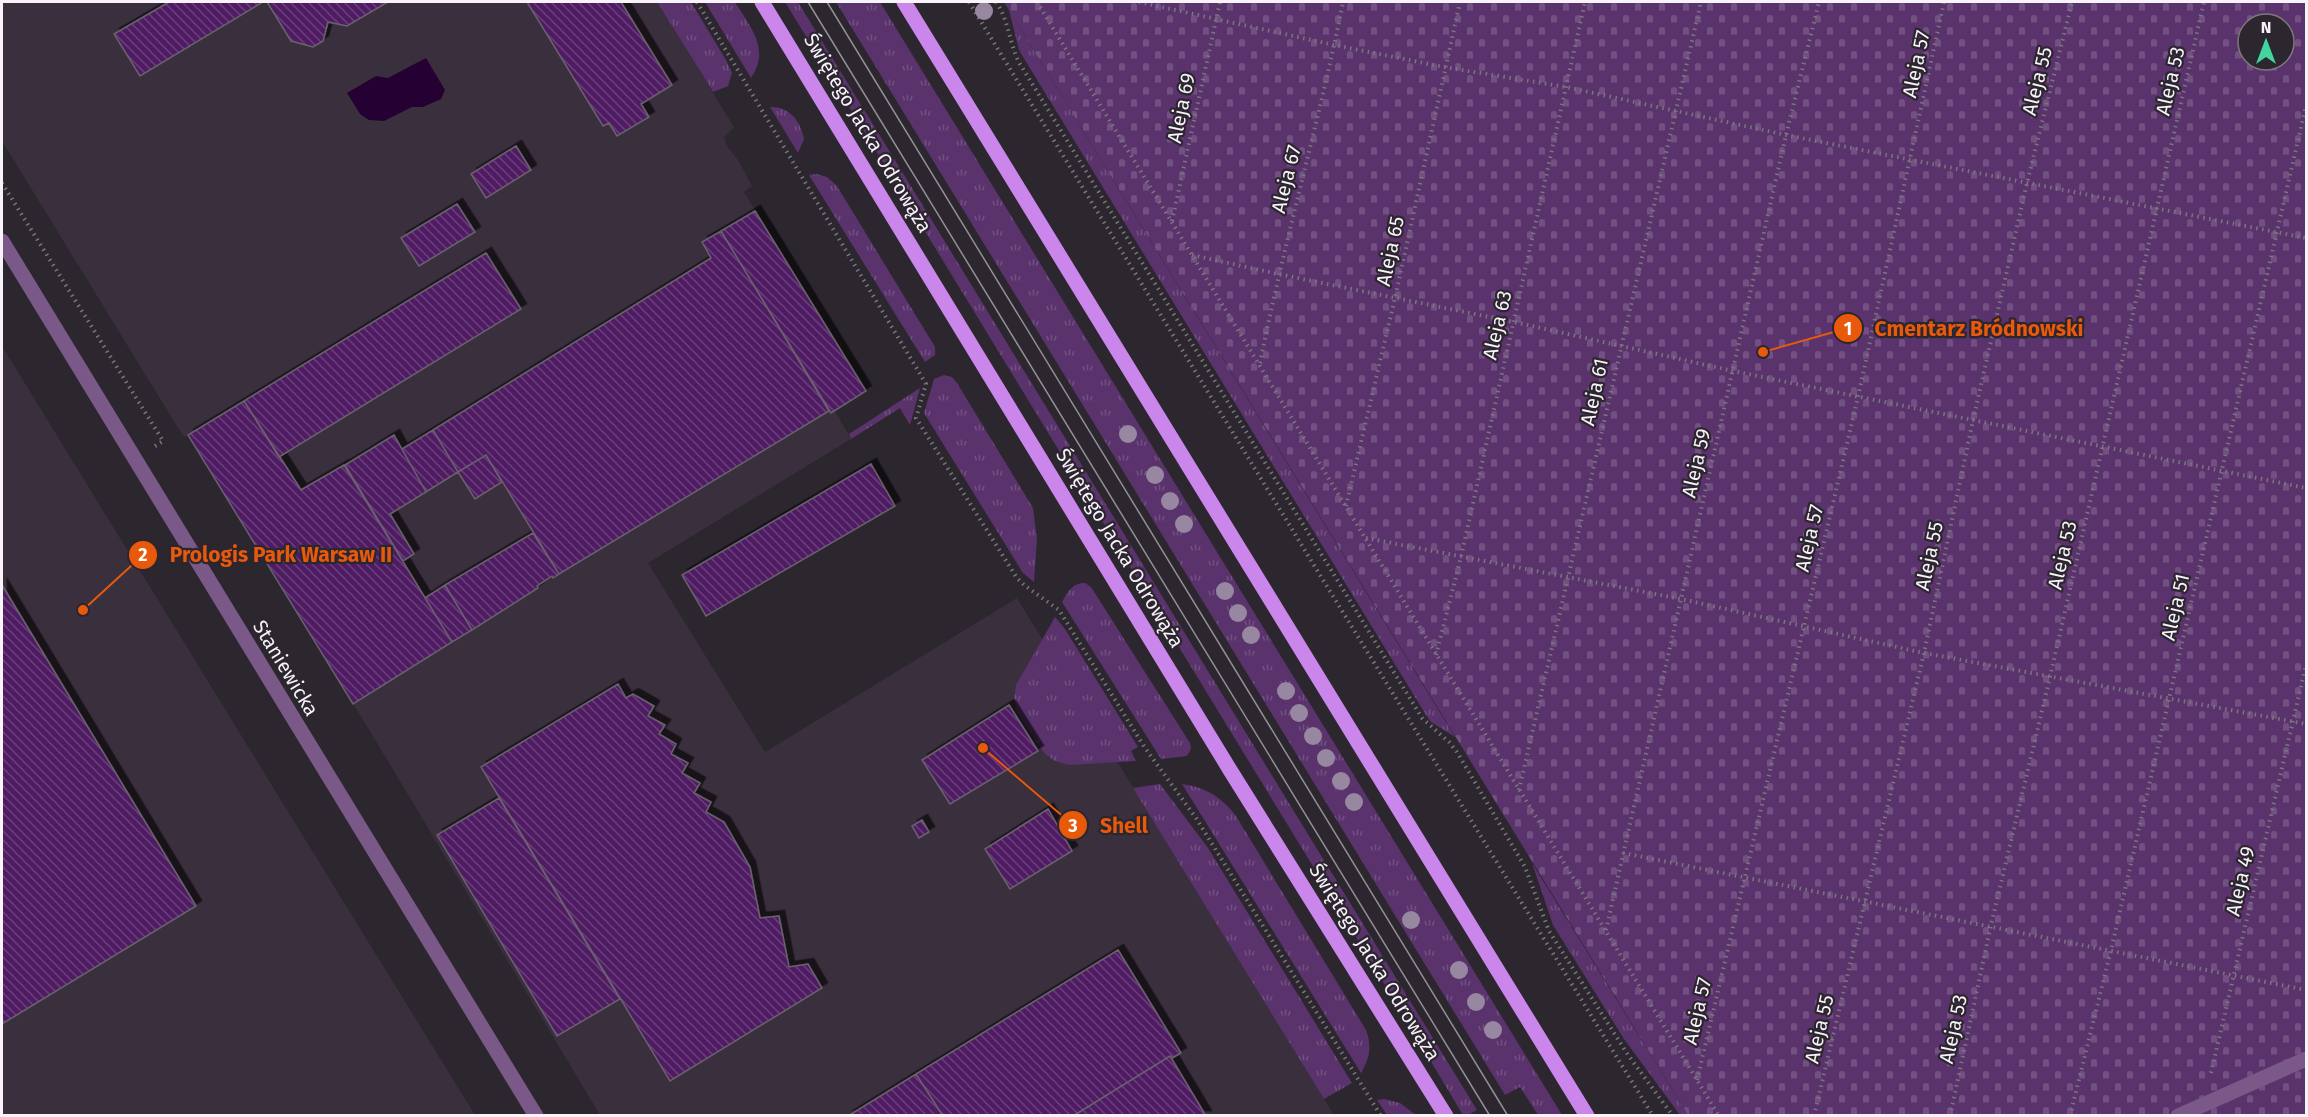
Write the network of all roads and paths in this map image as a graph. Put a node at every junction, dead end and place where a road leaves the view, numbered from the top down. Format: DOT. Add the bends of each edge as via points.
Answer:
graph roads {
  1 [pos="697,2"];
  2 [pos="762,2"];
  3 [pos="904,2"];
  4 [pos="969,2"];
  5 [pos="996,2"];
  6 [pos="1037,2"];
  7 [pos="1139,2"];
  8 [pos="1220,2"];
  9 [pos="1343,2"];
  10 [pos="1460,2"];
  11 [pos="1585,2"];
  12 [pos="1701,2"];
  13 [pos="1819,2"];
  14 [pos="1944,2"];
  15 [pos="2072,2"];
  16 [pos="2204,2"];
  17 [pos="1216,18"];
  18 [pos="1334,45"];
  19 [pos="1444,66"];
  20 [pos="1566,87"];
  21 [pos="2307,106"];
  22 [pos="1675,111"];
  23 [pos="1786,135"];
  24 [pos="1911,160"];
  25 [pos="2,183"];
  26 [pos="2027,183"];
  27 [pos="2157,209"];
  28 [pos="1171,221"];
  29 [pos="2277,232"];
  30 [pos="2307,238"];
  31 [pos="2,241"];
  32 [pos="1192,255"];
  33 [pos="1278,274"];
  34 [pos="1395,298"];
  35 [pos="1514,322"];
  36 [pos="1620,345"];
  37 [pos="1259,365"];
  38 [pos="1732,371"];
  39 [pos="1858,397"];
  40 [pos="1973,420"];
  41 [pos="2102,446"];
  42 [pos="134,458"];
  43 [pos="2222,471"];
  44 [pos="2307,488"];
  45 [pos="1346,507"];
  46 [pos="1365,538"];
  47 [pos="1461,557"];
  48 [pos="1569,577"];
  49 [pos="1681,599"];
  50 [pos="1804,627"];
  51 [pos="1924,653"];
  52 [pos="1436,655"];
  53 [pos="2307,664"];
  54 [pos="2050,677"];
  55 [pos="2169,699"];
  56 [pos="2293,722"];
  57 [pos="2307,724"];
  58 [pos="1519,790"];
  59 [pos="1623,853"];
  60 [pos="1744,876"];
  61 [pos="1864,902"];
  62 [pos="1991,925"];
  63 [pos="1605,931"];
  64 [pos="2111,950"];
  65 [pos="2234,976"];
  66 [pos="2307,990"];
  67 [pos="2307,1059"];
  68 [pos="1697,1080"];
  69 [pos="2204,1104"];
  70 [pos="536,1116"];
  71 [pos="1381,1116"];
  72 [pos="1446,1116"];
  73 [pos="1587,1116"];
  74 [pos="1653,1116"];
  75 [pos="1673,1116"];
  76 [pos="1719,1116"];
  77 [pos="1814,1116"];
  78 [pos="1950,1116"];
  79 [pos="2070,1116"];
  80 [pos="2178,1116"];
  1 -- 71 [label="path" via="926,384 916,418 1017,578 1059,610 1145,748 1196,818"];
  2 -- 72 [label="main road, Świętego Jacka Odrowąża" via="1230,770"];
  3 -- 73 [label="main road"];
  4 -- 74 [label="path"];
  5 -- 75 [label="path" via="1020,64 1422,718 1457,752 1525,867 1549,931 1628,1055"];
  6 -- 28 [label="path"];
  7 -- 17 [label="path"];
  8 -- 17 [label="path, Aleja 69"];
  9 -- 18 [label="path, Aleja 67"];
  10 -- 19 [label="path, Aleja 65"];
  11 -- 20 [label="path, Aleja 63"];
  12 -- 22 [label="path, Aleja 61"];
  13 -- 23 [label="path, Aleja 59"];
  14 -- 24 [label="path, Aleja 57"];
  15 -- 26 [label="path, Aleja 55"];
  16 -- 27 [label="path, Aleja 53"];
  17 -- 18 [label="path"];
  17 -- 28 [label="path, Aleja 69"];
  18 -- 19 [label="path"];
  18 -- 33 [label="path, Aleja 67"];
  19 -- 20 [label="path"];
  19 -- 34 [label="path, Aleja 65"];
  20 -- 22 [label="path"];
  20 -- 35 [label="path, Aleja 63"];
  21 -- 29 [label="path, Aleja 51"];
  22 -- 23 [label="path"];
  22 -- 36 [label="path, Aleja 61"];
  23 -- 24 [label="path"];
  23 -- 38 [label="path, Aleja 59"];
  24 -- 26 [label="path"];
  24 -- 39 [label="path, Aleja 57"];
  25 -- 42 [label="path" via="163,441"];
  26 -- 27 [label="path"];
  26 -- 40 [label="path, Aleja 55"];
  27 -- 29 [label="path"];
  27 -- 41 [label="path, Aleja 53"];
  28 -- 32 [label="path"];
  29 -- 30 [label="path"];
  29 -- 43 [label="path, Aleja 51"];
  31 -- 42 [label="street, Staniewicka"];
  32 -- 33 [label="path"];
  32 -- 37 [label="path"];
  33 -- 34 [label="path"];
  33 -- 37 [label="path, Aleja 67"];
  34 -- 35 [label="path"];
  34 -- 45 [label="path, Aleja 65"];
  35 -- 36 [label="path"];
  35 -- 47 [label="path, Aleja 63"];
  36 -- 38 [label="path"];
  36 -- 48 [label="path, Aleja 61"];
  37 -- 45 [label="path"];
  38 -- 39 [label="path"];
  38 -- 49 [label="path, Aleja 59"];
  39 -- 40 [label="path"];
  39 -- 50 [label="path, Aleja 57"];
  40 -- 41 [label="path"];
  40 -- 51 [label="path, Aleja 55"];
  41 -- 43 [label="path"];
  41 -- 54 [label="path, Aleja 53"];
  42 -- 70 [label="street, Staniewicka"];
  43 -- 44 [label="path"];
  43 -- 55 [label="path, Aleja 51"];
  45 -- 46 [label="path"];
  46 -- 47 [label="path"];
  46 -- 52 [label="path"];
  47 -- 48 [label="path"];
  47 -- 52 [label="path, Aleja 63"];
  48 -- 49 [label="path"];
  48 -- 58 [label="path, Aleja 61"];
  49 -- 50 [label="path"];
  49 -- 59 [label="path, Aleja 59"];
  50 -- 51 [label="path"];
  50 -- 60 [label="path, Aleja 57"];
  51 -- 54 [label="path"];
  51 -- 61 [label="path, Aleja 55"];
  52 -- 58 [label="path"];
  53 -- 56 [label="path, Aleja 49"];
  54 -- 55 [label="path"];
  54 -- 62 [label="path, Aleja 53"];
  55 -- 56 [label="path"];
  55 -- 64 [label="path, Aleja 51"];
  56 -- 57 [label="path"];
  56 -- 65 [label="path, Aleja 49"];
  58 -- 63 [label="path"];
  59 -- 60 [label="path"];
  59 -- 63 [label="path, Aleja 59"];
  60 -- 61 [label="path"];
  60 -- 68 [label="path, Aleja 57"];
  61 -- 62 [label="path"];
  61 -- 77 [label="path, Aleja 55"];
  62 -- 64 [label="path"];
  62 -- 78 [label="path, Aleja 53"];
  63 -- 68 [label="path"];
  64 -- 65 [label="path"];
  64 -- 79 [label="path, Aleja 51"];
  65 -- 66 [label="path"];
  65 -- 69 [label="path, Aleja 49"];
  67 -- 69 [label="street"];
  68 -- 76 [label="path"];
  69 -- 80 [label="street"];
}
